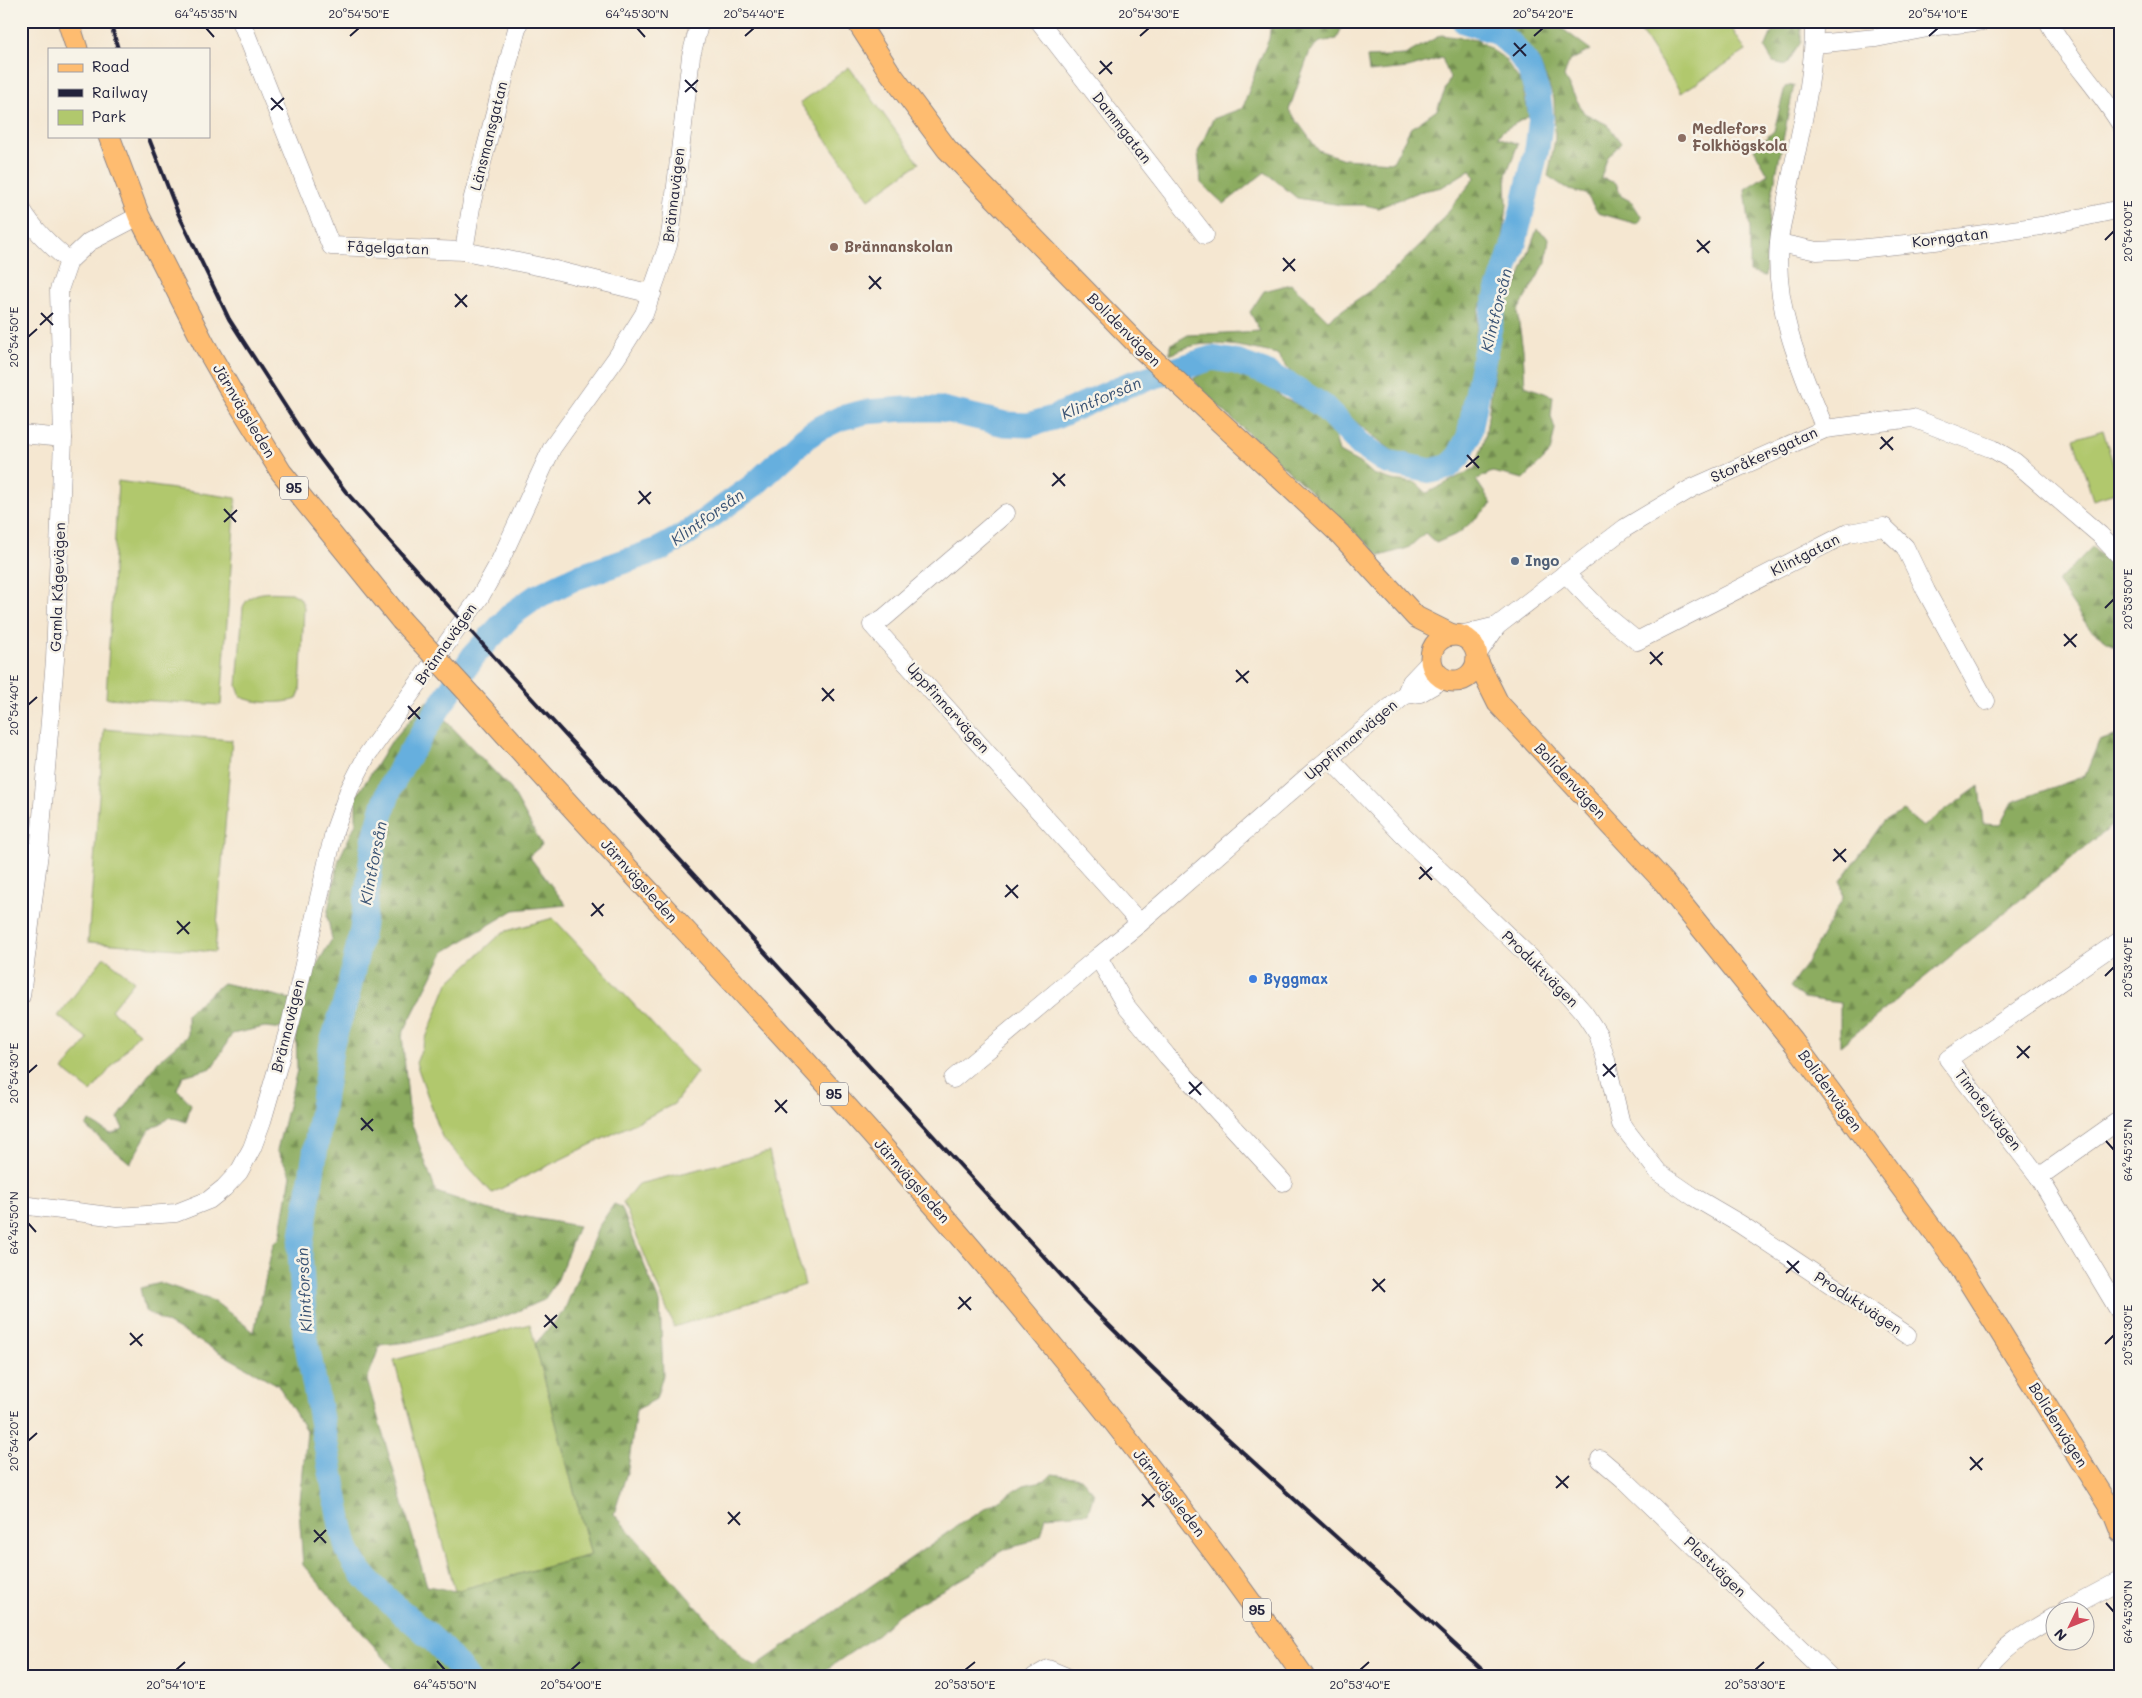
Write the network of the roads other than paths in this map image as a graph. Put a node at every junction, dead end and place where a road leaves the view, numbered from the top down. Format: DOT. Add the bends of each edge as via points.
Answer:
graph roads {
  1 [pos="68,21"];
  2 [pos="241,21"];
  3 [pos="519,21"];
  4 [pos="700,21"];
  5 [pos="858,21"];
  6 [pos="1040,21"];
  7 [pos="1814,21"];
  8 [pos="1984,21"];
  9 [pos="2048,21"];
  10 [pos="1815,44"];
  11 [pos="77,48"];
  12 [pos="2121,125"];
  13 [pos="110,138"];
  14 [pos="21,208"];
  15 [pos="2121,209"];
  16 [pos="139,216"];
  17 [pos="1205,236"];
  18 [pos="1779,243"];
  19 [pos="464,251"];
  20 [pos="69,261"];
  21 [pos="652,294"];
  22 [pos="1825,429"];
  23 [pos="21,434"];
  24 [pos="63,438"];
  25 [pos="1006,513"];
  26 [pos="2121,557"];
  27 [pos="1565,574"];
  28 [pos="1416,617"];
  29 [pos="1497,626"];
  30 [pos="1456,635"];
  31 [pos="1477,658"];
  32 [pos="1431,659"];
  33 [pos="1451,680"];
  34 [pos="1405,695"];
  35 [pos="1986,701"];
  36 [pos="1498,704"];
  37 [pos="1329,758"];
  38 [pos="21,850"];
  39 [pos="39,853"];
  40 [pos="1140,923"];
  41 [pos="2121,940"];
  42 [pos="1098,957"];
  43 [pos="21,996"];
  44 [pos="953,1079"];
  45 [pos="2121,1120"];
  46 [pos="2039,1177"];
  47 [pos="1283,1182"];
  48 [pos="21,1205"];
  49 [pos="2121,1314"];
  50 [pos="1907,1335"];
  51 [pos="1600,1459"];
  52 [pos="2119,1522"];
  53 [pos="2121,1580"];
  54 [pos="2084,1600"];
  55 [pos="2044,1623"];
  56 [pos="1034,1677"];
  57 [pos="1068,1677"];
  58 [pos="1304,1677"];
  59 [pos="1830,1677"];
  60 [pos="1983,1677"];
  1 -- 11 [label="main road"];
  2 -- 19 [label="street, Fågelgatan" via="331,246"];
  3 -- 19 [label="street, Länsmansgatan" via="472,201"];
  4 -- 21 [label="street, Brännavägen" via="690,56 672,223"];
  5 -- 28 [label="main road, Bolidenvägen" via="889,71 947,149 1140,348 1340,534"];
  6 -- 17 [label="street, Dammgatan"];
  7 -- 10 [label="street"];
  8 -- 10 [label="street"];
  9 -- 12 [label="street" via="2060,44"];
  10 -- 18 [label="street"];
  13 -- 16 [label="main road, Järnvägsleden / 95"];
  14 -- 20 [label="street" via="30,224"];
  15 -- 18 [label="street, Korngatan" via="2042,226 1905,244 1817,251"];
  16 -- 20 [label="street, Gamla Kågevägen" via="89,242"];
  16 -- 58 [label="main road, Järnvägsleden / 95, bridge" via="204,344 281,472 401,620 883,1147 1057,1351 1209,1544"];
  18 -- 22 [label="street" via="1784,316 1796,360"];
  19 -- 21 [label="street, Fågelgatan"];
  20 -- 24 [label="street, Gamla Kågevägen" via="59,290"];
  21 -- 48 [label="street, Brännavägen" via="644,314 617,357 552,448 480,597 367,755 349,790 329,850 291,1021 262,1121 239,1172 209,1200 176,1213 117,1217"];
  22 -- 26 [label="street, Storåkersgatan" via="1913,418 1993,449 2015,462"];
  22 -- 27 [label="street, Storåkersgatan" via="1692,488 1625,528"];
  23 -- 24 [label="street"];
  24 -- 39 [label="street, Gamla Kågevägen" via="55,660"];
  25 -- 40 [label="street, Uppfinnarvägen" via="872,625"];
  27 -- 29 [label="street, Storåkersgatan"];
  27 -- 35 [label="street, Klintgatan" via="1604,614 1637,641 1848,533 1884,527 1905,547"];
  28 -- 30 [label="main road, Bolidenvägen"];
  28 -- 32 [label="main road, Bolidenvägen"];
  29 -- 30 [label="street, Storåkersgatan"];
  29 -- 31 [label="street, Storåkersgatan"];
  30 -- 31 [label="main road, Bolidenvägen" via="1473,644"];
  30 -- 32 [label="main road" via="1438,642"];
  31 -- 33 [label="main road" via="1468,678"];
  31 -- 36 [label="main road, Bolidenvägen"];
  32 -- 33 [label="main road, Bolidenvägen" via="1435,672"];
  32 -- 34 [label="street, Uppfinnarvägen" via="1411,682"];
  33 -- 34 [label="street, Uppfinnarvägen" via="1420,693"];
  33 -- 36 [label="main road, Bolidenvägen"];
  34 -- 37 [label="street, Uppfinnarvägen"];
  36 -- 52 [label="main road, Bolidenvägen" via="1664,882 1795,1044 1956,1261"];
  37 -- 40 [label="street, Uppfinnarvägen"];
  37 -- 50 [label="street, Produktvägen" via="1584,1013 1598,1034 1621,1124 1659,1173"];
  38 -- 39 [label="street"];
  39 -- 43 [label="street, Gamla Kågevägen"];
  40 -- 42 [label="street, Uppfinnarvägen"];
  41 -- 46 [label="street, Timotejvägen" via="1948,1059"];
  42 -- 44 [label="street, Uppfinnarvägen"];
  42 -- 47 [label="street" via="1126,1006 1167,1056"];
  45 -- 46 [label="street"];
  46 -- 49 [label="street, Timotejvägen"];
  51 -- 59 [label="street, Plastvägen"];
  53 -- 54 [label="street"];
  55 -- 60 [label="street" via="2015,1642 1989,1665"];
  56 -- 57 [label="street" via="1048,1669"];
}
